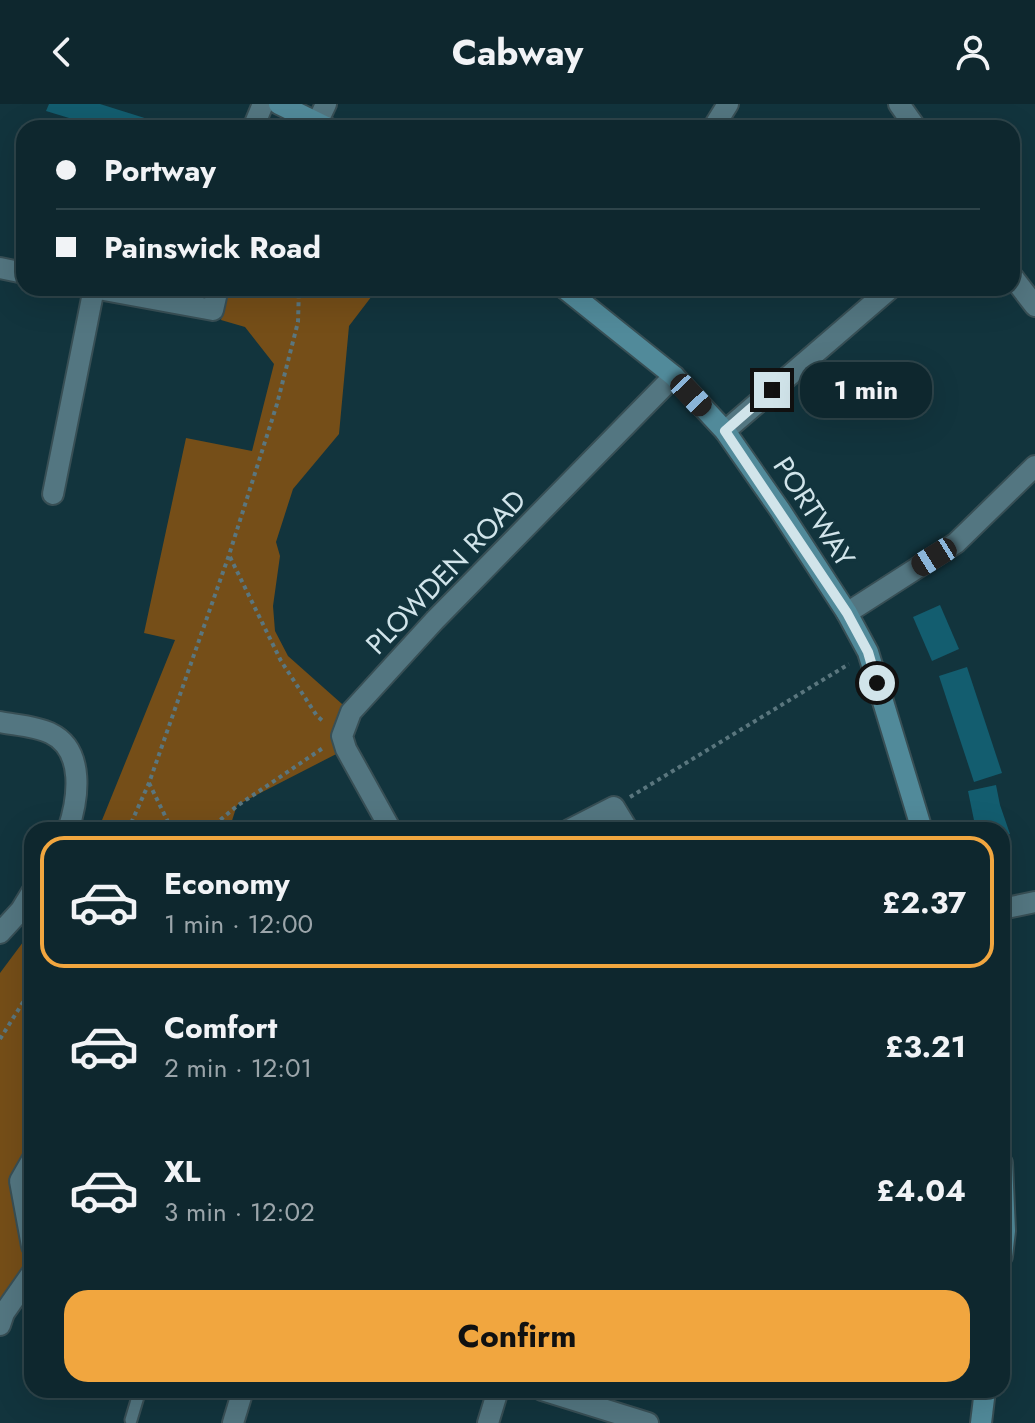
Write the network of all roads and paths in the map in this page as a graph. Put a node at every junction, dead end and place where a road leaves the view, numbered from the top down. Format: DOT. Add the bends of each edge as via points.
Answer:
graph roads {
  1 [pos="279,104"];
  2 [pos="324,118"];
  3 [pos="1020,286"];
  4 [pos="92,296"];
  5 [pos="137,296"];
  6 [pos="216,296"];
  7 [pos="299,296"];
  8 [pos="574,296"];
  9 [pos="882,296"];
  10 [pos="1035,306"];
  11 [pos="674,376"];
  12 [pos="725,431"];
  13 [pos="1035,466"];
  14 [pos="53,494"];
  15 [pos="229,555"];
  16 [pos="847,613"];
  17 [pos="868,652"];
  18 [pos="0,722"];
  19 [pos="342,736"];
  20 [pos="149,783"];
  21 [pos="614,807"];
  22 [pos="70,822"];
  23 [pos="132,822"];
  24 [pos="168,822"];
  25 [pos="218,822"];
  26 [pos="387,822"];
  27 [pos="585,822"];
  28 [pos="623,822"];
  29 [pos="920,822"];
  30 [pos="1035,902"];
  31 [pos="24,905"];
  32 [pos="1010,907"];
  33 [pos="0,933"];
  34 [pos="24,1001"];
  35 [pos="0,1039"];
  36 [pos="24,1174"];
  37 [pos="24,1203"];
  38 [pos="24,1284"];
  39 [pos="0,1325"];
  40 [pos="138,1398"];
  41 [pos="241,1398"];
  42 [pos="496,1398"];
  43 [pos="568,1398"];
  44 [pos="984,1398"];
  45 [pos="131,1420"];
  46 [pos="233,1423"];
  47 [pos="488,1423"];
  48 [pos="648,1423"];
  49 [pos="981,1423"];
  1 -- 2 [label="street"];
  3 -- 10 [label="street"];
  4 -- 14 [label="street"];
  5 -- 6 [label="street" via="213,310"];
  7 -- 15 [label="path" via="298,322 277,404"];
  8 -- 11 [label="street, PORTWAY"];
  9 -- 12 [label="street"];
  11 -- 12 [label="street, PORTWAY"];
  11 -- 19 [label="street, PLOWDEN ROAD" via="372,689 351,712"];
  12 -- 16 [label="street, PORTWAY"];
  13 -- 16 [label="street" via="956,543"];
  15 -- 19 [label="path" via="281,661 317,716"];
  15 -- 20 [label="path"];
  16 -- 17 [label="street, PORTWAY"];
  17 -- 21 [label="path"];
  17 -- 29 [label="street, PORTWAY"];
  18 -- 22 [label="street" via="49,732 64,744 78,791"];
  19 -- 25 [label="path"];
  19 -- 26 [label="street"];
  20 -- 23 [label="path"];
  20 -- 24 [label="path"];
  21 -- 27 [label="street"];
  21 -- 28 [label="street"];
  30 -- 32 [label="street"];
  31 -- 33 [label="street"];
  34 -- 35 [label="path"];
  36 -- 37 [label="street"];
  38 -- 39 [label="street"];
  40 -- 45 [label="lane"];
  41 -- 46 [label="street"];
  42 -- 47 [label="street"];
  43 -- 48 [label="street"];
  44 -- 49 [label="street"];
}
